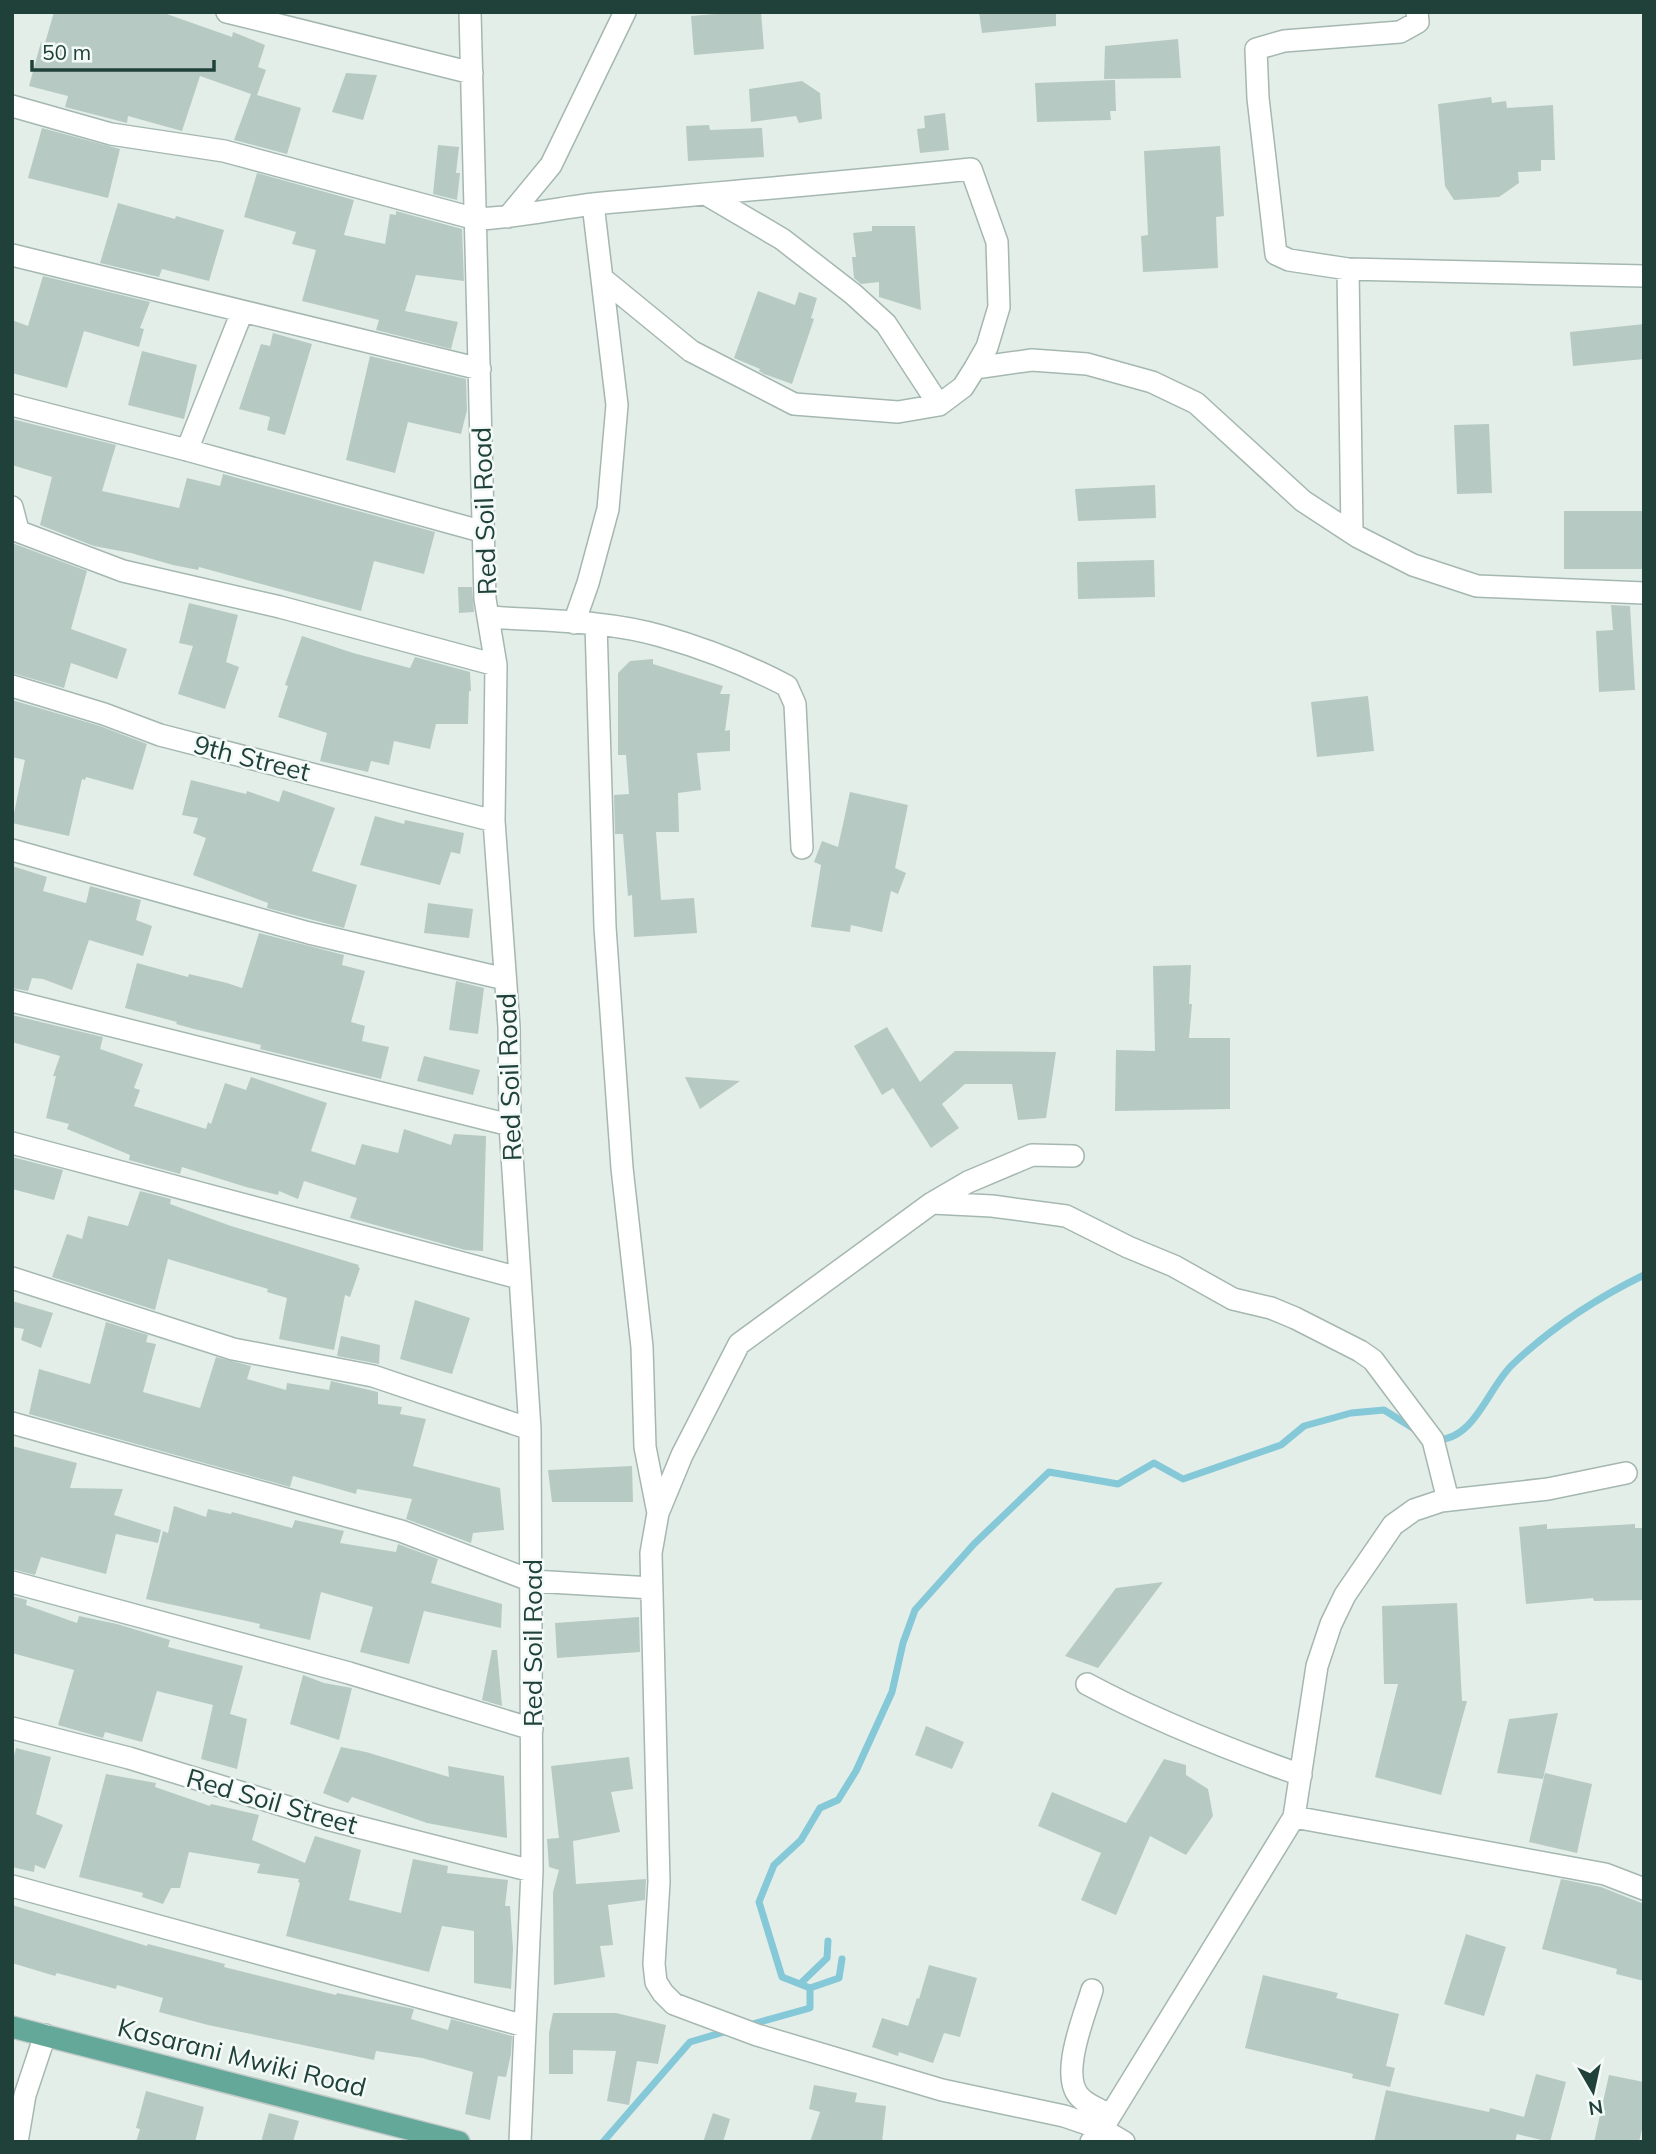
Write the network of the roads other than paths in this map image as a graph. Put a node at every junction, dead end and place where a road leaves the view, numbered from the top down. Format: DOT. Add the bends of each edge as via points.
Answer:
graph roads {
  1 [pos="227,12"];
  2 [pos="470,12"];
  3 [pos="625,12"];
  4 [pos="1417,12"];
  5 [pos="472,73"];
  6 [pos="12,106"];
  7 [pos="707,195"];
  8 [pos="593,204"];
  9 [pos="508,217"];
  10 [pos="476,219"];
  11 [pos="12,255"];
  12 [pos="1348,269"];
  13 [pos="1644,276"];
  14 [pos="603,279"];
  15 [pos="242,312"];
  16 [pos="975,368"];
  17 [pos="480,369"];
  18 [pos="12,405"];
  19 [pos="939,405"];
  20 [pos="187,450"];
  21 [pos="12,507"];
  22 [pos="15,530"];
  23 [pos="484,532"];
  24 [pos="1352,533"];
  25 [pos="1644,593"];
  26 [pos="489,617"];
  27 [pos="574,623"];
  28 [pos="596,624"];
  29 [pos="496,665"];
  30 [pos="12,686"];
  31 [pos="494,821"];
  32 [pos="802,848"];
  33 [pos="12,850"];
  34 [pos="505,979"];
  35 [pos="12,1000"];
  36 [pos="510,1125"];
  37 [pos="12,1143"];
  38 [pos="1073,1156"];
  39 [pos="932,1203"];
  40 [pos="12,1278"];
  41 [pos="519,1278"];
  42 [pos="12,1423"];
  43 [pos="530,1429"];
  44 [pos="1626,1473"];
  45 [pos="1448,1500"];
  46 [pos="659,1513"];
  47 [pos="532,1581"];
  48 [pos="12,1583"];
  49 [pos="652,1588"];
  50 [pos="1087,1684"];
  51 [pos="12,1728"];
  52 [pos="532,1729"];
  53 [pos="1301,1775"];
  54 [pos="1294,1817"];
  55 [pos="532,1871"];
  56 [pos="12,1886"];
  57 [pos="1644,1889"];
  58 [pos="1092,1990"];
  59 [pos="525,2026"];
  60 [pos="12,2027"];
  61 [pos="45,2035"];
  62 [pos="1101,2129"];
  63 [pos="16,2133"];
  64 [pos="459,2142"];
  65 [pos="520,2142"];
  66 [pos="1124,2142"];
  1 -- 5 [label="street"];
  2 -- 5 [label="street, Red Soil Road"];
  3 -- 9 [label="street" via="551,165"];
  4 -- 12 [label="street" via="1418,22 1400,32 1284,41 1256,49 1276,254"];
  5 -- 10 [label="street, Red Soil Road"];
  6 -- 10 [label="street" via="111,134 224,151"];
  7 -- 8 [label="street"];
  7 -- 16 [label="street" via="971,169 997,242 999,307"];
  7 -- 19 [label="street" via="782,239 853,294 886,324"];
  8 -- 9 [label="street"];
  8 -- 14 [label="street"];
  9 -- 10 [label="street"];
  10 -- 17 [label="street, Red Soil Road"];
  11 -- 15 [label="street"];
  12 -- 13 [label="street"];
  12 -- 24 [label="street"];
  14 -- 19 [label="street" via="691,351 794,404 898,412"];
  14 -- 27 [label="street" via="617,405 608,509"];
  15 -- 17 [label="street"];
  15 -- 20 [label="street"];
  16 -- 19 [label="street" via="963,387"];
  16 -- 24 [label="street" via="1032,360 1087,364 1152,382 1196,403 1303,500"];
  17 -- 23 [label="street, Red Soil Road"];
  18 -- 20 [label="street"];
  20 -- 23 [label="street"];
  21 -- 22 [label="street"];
  22 -- 29 [label="street" via="124,570"];
  23 -- 26 [label="street, Red Soil Road"];
  24 -- 25 [label="street" via="1413,565 1477,586"];
  26 -- 27 [label="street"];
  26 -- 29 [label="street, Red Soil Road"];
  27 -- 28 [label="street"];
  28 -- 32 [label="street" via="660,635 787,686 795,704"];
  28 -- 46 [label="street" via="605,927 622,1168 642,1347 645,1447"];
  29 -- 31 [label="street, Red Soil Road"];
  30 -- 31 [label="street, 9th Street" via="160,735"];
  31 -- 34 [label="street, Red Soil Road"];
  33 -- 34 [label="street" via="309,933"];
  34 -- 36 [label="street, Red Soil Road"];
  35 -- 36 [label="street"];
  36 -- 41 [label="street, Red Soil Road"];
  37 -- 41 [label="street"];
  38 -- 39 [label="street" via="1032,1155"];
  39 -- 45 [label="street" via="1066,1216 1233,1299 1271,1308 1360,1350 1373,1360 1433,1440"];
  39 -- 46 [label="street" via="739,1344 682,1455"];
  40 -- 43 [label="street" via="233,1349 373,1376"];
  41 -- 43 [label="street, Red Soil Road"];
  42 -- 47 [label="street" via="401,1531"];
  43 -- 47 [label="street, Red Soil Road"];
  44 -- 45 [label="street" via="1548,1489"];
  45 -- 53 [label="street" via="1413,1510 1393,1525 1345,1595 1317,1666"];
  46 -- 49 [label="street" via="651,1553"];
  47 -- 49 [label="street"];
  47 -- 52 [label="street, Red Soil Road"];
  48 -- 52 [label="street" via="349,1673"];
  49 -- 62 [label="street" via="659,1882 654,1964 663,1993 674,2004 767,2037 942,2090"];
  50 -- 53 [label="street" via="1219,1747"];
  51 -- 55 [label="street, Red Soil Street" via="129,1758 327,1819"];
  52 -- 55 [label="street, Red Soil Road"];
  53 -- 54 [label="street"];
  54 -- 57 [label="street" via="1605,1874"];
  54 -- 62 [label="street"];
  55 -- 59 [label="street, Red Soil Road"];
  56 -- 59 [label="street"];
  58 -- 62 [label="street" via="1071,2064 1072,2080"];
  59 -- 65 [label="street, Red Soil Road"];
  60 -- 61 [label="main road, Kasarani Mwiki Road"];
  61 -- 63 [label="street"];
  61 -- 64 [label="main road, Kasarani Mwiki Road"];
  62 -- 66 [label="street"];
}
